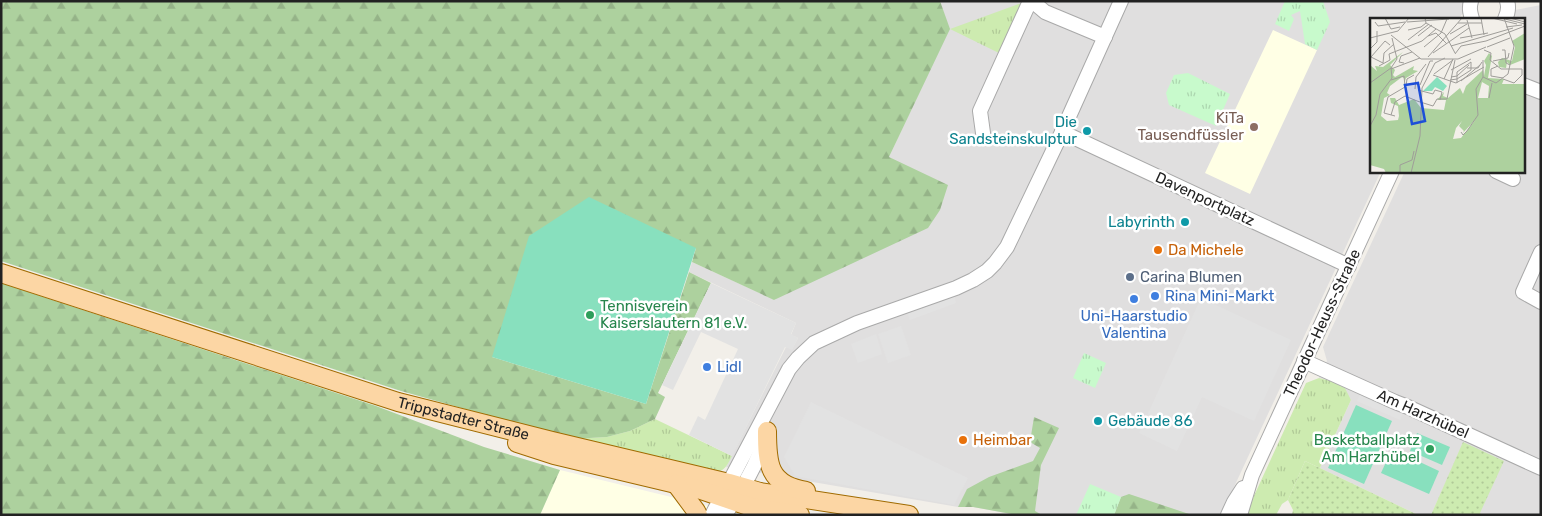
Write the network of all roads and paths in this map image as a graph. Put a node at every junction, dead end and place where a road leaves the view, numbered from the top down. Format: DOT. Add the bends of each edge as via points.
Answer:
graph roads {
  1 [pos="1031,1"];
  2 [pos="1121,1"];
  3 [pos="1104,37"];
  4 [pos="1524,85"];
  5 [pos="1541,92"];
  6 [pos="983,132"];
  7 [pos="1062,132"];
  8 [pos="1392,172"];
  9 [pos="1498,172"];
  10 [pos="1514,179"];
  11 [pos="1541,252"];
  12 [pos="1349,266"];
  13 [pos="1,274"];
  14 [pos="1541,302"];
  15 [pos="836,333"];
  16 [pos="1304,361"];
  17 [pos="398,402"];
  18 [pos="767,431"];
  19 [pos="1541,468"];
  20 [pos="1252,475"];
  21 [pos="676,484"];
  22 [pos="730,497"];
  23 [pos="839,505"];
  24 [pos="698,515"];
  25 [pos="712,515"];
  26 [pos="800,515"];
  27 [pos="909,515"];
  28 [pos="1228,515"];
  29 [pos="1240,515"];
  1 -- 3 [label="street" via="1045,12"];
  1 -- 6 [label="street" via="980,110"];
  2 -- 3 [label="street"];
  3 -- 7 [label="street"];
  4 -- 5 [label="street"];
  7 -- 12 [label="street, Davenportplatz"];
  7 -- 15 [label="street" via="1007,247 991,267 956,288"];
  8 -- 12 [label="street, Theodor-Heuss-Straße"];
  9 -- 10 [label="street"];
  11 -- 14 [label="street" via="1523,292"];
  12 -- 16 [label="street, Theodor-Heuss-Straße"];
  13 -- 17 [label="main road"];
  15 -- 18 [label="street" via="796,374"];
  15 -- 22 [label="street" via="814,343 789,369"];
  16 -- 19 [label="street, Am Harzhübel"];
  16 -- 20 [label="street, Theodor-Heuss-Straße"];
  17 -- 21 [label="main road, Trippstadter Straße" via="449,423 554,455"];
  17 -- 22 [label="main road, Trippstadter Straße" via="552,441"];
  18 -- 22 [label="street" via="753,470"];
  18 -- 23 [label="main road" via="767,457 778,479 801,490 828,494"];
  20 -- 28 [label="street, Theodor-Heuss-Straße"];
  20 -- 29 [label="street, Theodor-Heuss-Straße"];
  21 -- 22 [label="main road, Trippstadter Straße"];
  21 -- 24 [label="main road"];
  22 -- 23 [label="main road, Trippstadter Straße" via="755,491"];
  22 -- 25 [label="street"];
  22 -- 26 [label="main road, Trippstadter Straße" via="751,506"];
  23 -- 27 [label="main road, Trippstadter Straße"];
}
